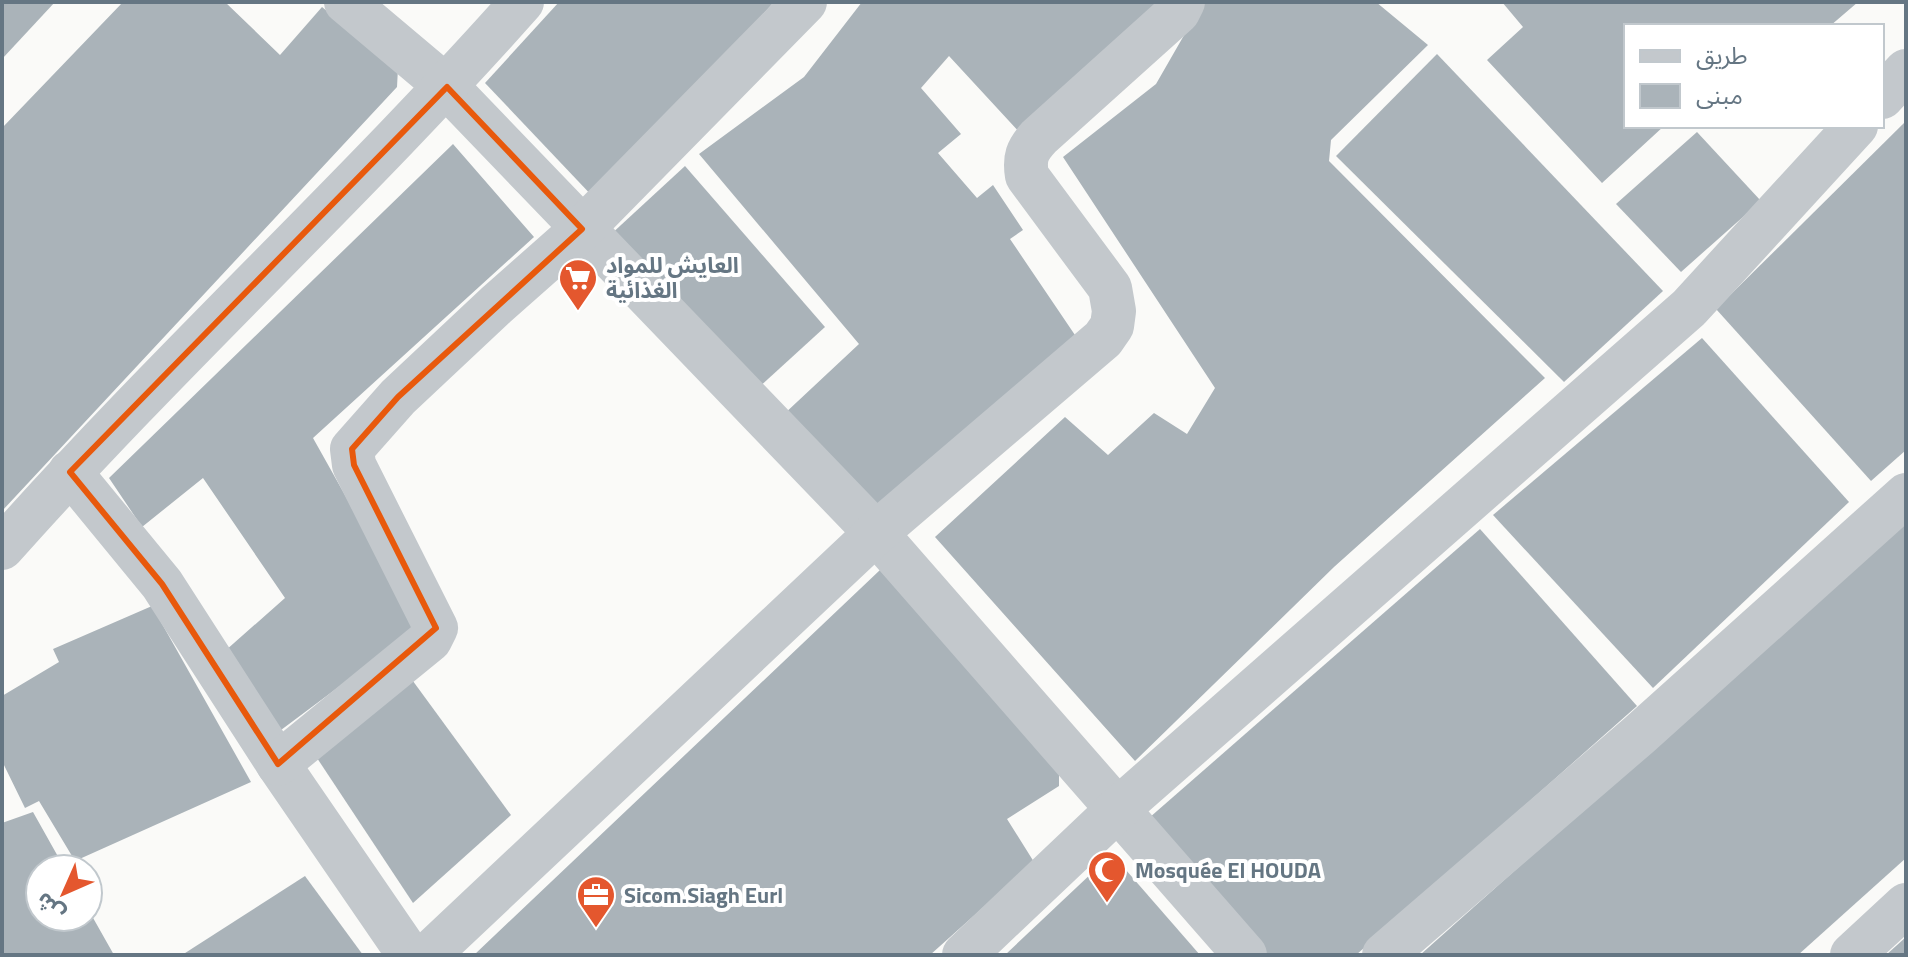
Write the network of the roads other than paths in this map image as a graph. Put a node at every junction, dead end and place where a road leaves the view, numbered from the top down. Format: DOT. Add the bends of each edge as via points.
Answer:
graph roads {
  1 [pos="346,2"];
  2 [pos="522,2"];
  3 [pos="805,2"];
  4 [pos="1183,2"];
  5 [pos="1906,71"];
  6 [pos="447,87"];
  7 [pos="1884,95"];
  8 [pos="1854,128"];
  9 [pos="582,229"];
  10 [pos="70,472"];
  11 [pos="1906,495"];
  12 [pos="876,533"];
  13 [pos="2,548"];
  14 [pos="278,764"];
  15 [pos="1118,809"];
  16 [pos="1906,905"];
  17 [pos="409,955"];
  18 [pos="428,955"];
  19 [pos="964,955"];
  20 [pos="1245,955"];
  21 [pos="1384,955"];
  22 [pos="1852,955"];
  1 -- 6 [label="street"];
  2 -- 6 [label="street"];
  3 -- 9 [label="street"];
  4 -- 12 [label="street" via="1039,137 1024,160 1027,176 1110,288 1112,326"];
  5 -- 7 [label="street"];
  6 -- 9 [label="street"];
  6 -- 10 [label="street"];
  8 -- 15 [label="street" via="1689,308"];
  9 -- 12 [label="street"];
  9 -- 14 [label="street" via="398,397 352,449 354,465 436,628 430,640"];
  10 -- 13 [label="street"];
  10 -- 14 [label="street" via="162,584"];
  11 -- 21 [label="street"];
  12 -- 15 [label="street"];
  12 -- 18 [label="street"];
  14 -- 17 [label="street"];
  15 -- 19 [label="street"];
  15 -- 20 [label="street"];
  16 -- 22 [label="street"];
}
